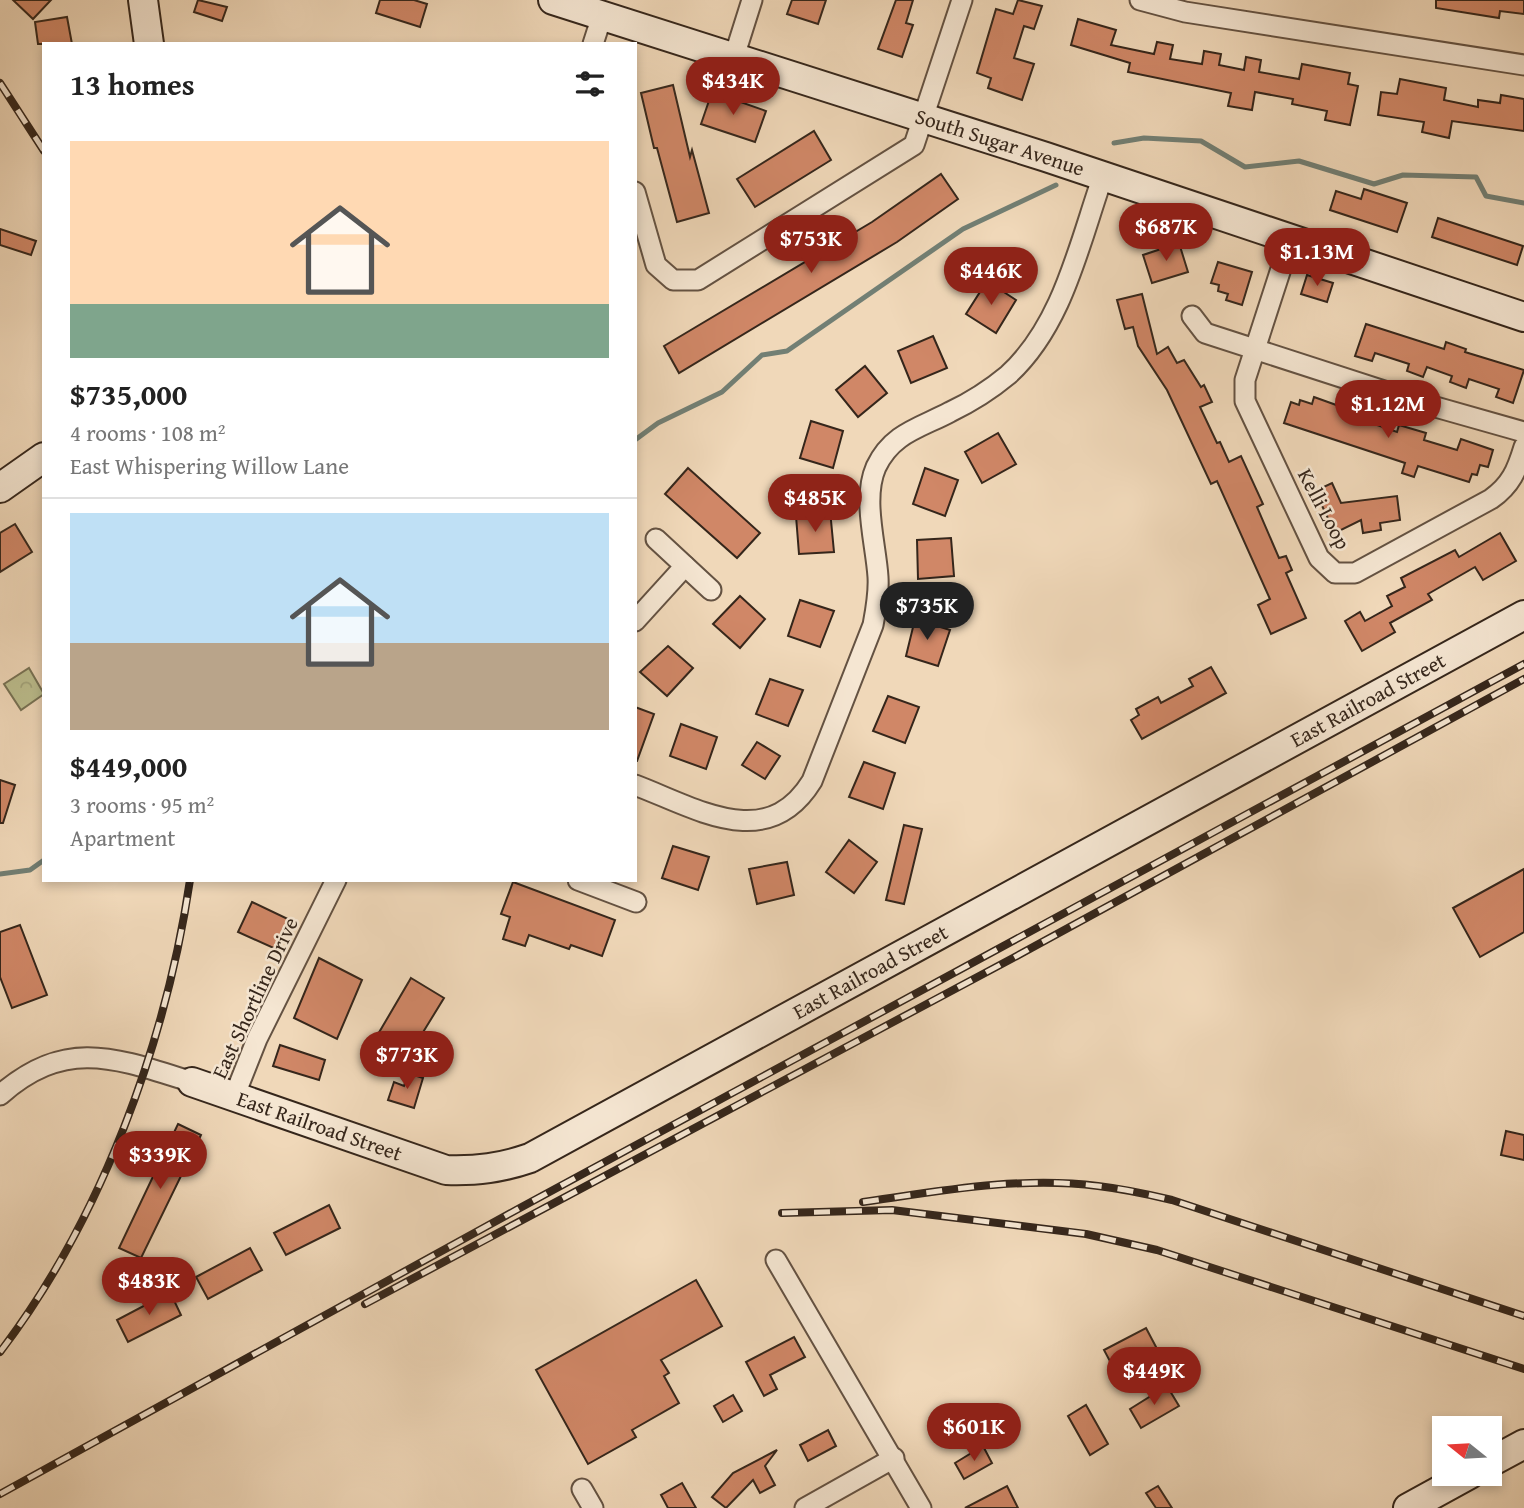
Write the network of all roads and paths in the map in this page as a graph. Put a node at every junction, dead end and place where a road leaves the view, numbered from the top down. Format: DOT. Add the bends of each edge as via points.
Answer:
graph roads {
  1 [pos="143,0"];
  2 [pos="553,0"];
  3 [pos="752,0"];
  4 [pos="962,0"];
  5 [pos="1140,0"];
  6 [pos="602,16"];
  7 [pos="149,42"];
  8 [pos="594,42"];
  9 [pos="733,57"];
  10 [pos="1524,65"];
  11 [pos="923,118"];
  12 [pos="1102,176"];
  13 [pos="637,199"];
  14 [pos="1290,241"];
  15 [pos="1192,316"];
  16 [pos="1524,317"];
  17 [pos="1254,350"];
  18 [pos="1524,432"];
  19 [pos="1524,447"];
  20 [pos="42,458"];
  21 [pos="0,488"];
  22 [pos="656,539"];
  23 [pos="685,566"];
  24 [pos="711,590"];
  25 [pos="1524,615"];
  26 [pos="637,619"];
  27 [pos="637,786"];
  28 [pos="335,882"];
  29 [pos="583,882"];
  30 [pos="636,902"];
  31 [pos="192,1082"];
  32 [pos="0,1095"];
  33 [pos="234,1097"];
  34 [pos="776,1260"];
  35 [pos="1524,1444"];
  36 [pos="1502,1456"];
  37 [pos="894,1458"];
  38 [pos="1448,1486"];
  39 [pos="582,1489"];
  40 [pos="593,1508"];
  41 [pos="805,1508"];
  42 [pos="921,1508"];
  43 [pos="1408,1508"];
  1 -- 7 [label="street"];
  2 -- 6 [label="street, South Sugar Avenue"];
  3 -- 9 [label="street"];
  4 -- 11 [label="street"];
  5 -- 10 [label="street" via="1185,12"];
  6 -- 8 [label="street"];
  6 -- 9 [label="street, South Sugar Avenue"];
  9 -- 11 [label="street, South Sugar Avenue"];
  11 -- 12 [label="street, South Sugar Avenue"];
  11 -- 13 [label="street" via="914,145 698,280 673,280 656,265"];
  12 -- 14 [label="street, South Sugar Avenue"];
  12 -- 27 [label="street" via="1051,320 1024,359 980,396 901,434 876,467 871,494 878,581 873,625 803,795 761,821 723,819"];
  14 -- 16 [label="street, South Sugar Avenue"];
  14 -- 17 [label="street, Kelli Loop"];
  15 -- 17 [label="street" via="1205,333"];
  17 -- 18 [label="street"];
  17 -- 19 [label="street, Kelli Loop" via="1245,380 1245,401 1320,558 1335,573 1355,573 1491,499 1506,489"];
  20 -- 21 [label="street"];
  22 -- 23 [label="street"];
  23 -- 24 [label="street"];
  23 -- 26 [label="street"];
  25 -- 33 [label="street, East Railroad Street" via="530,1157 485,1170 446,1170"];
  28 -- 33 [label="street, East Shortline Drive" via="257,1039"];
  29 -- 30 [label="street"];
  31 -- 32 [label="street" via="125,1060 76,1056 24,1074"];
  31 -- 33 [label="street, East Railroad Street"];
  34 -- 37 [label="street"];
  35 -- 36 [label="street"];
  37 -- 41 [label="street"];
  37 -- 42 [label="street"];
  38 -- 43 [label="street"];
  39 -- 40 [label="street"];
}
